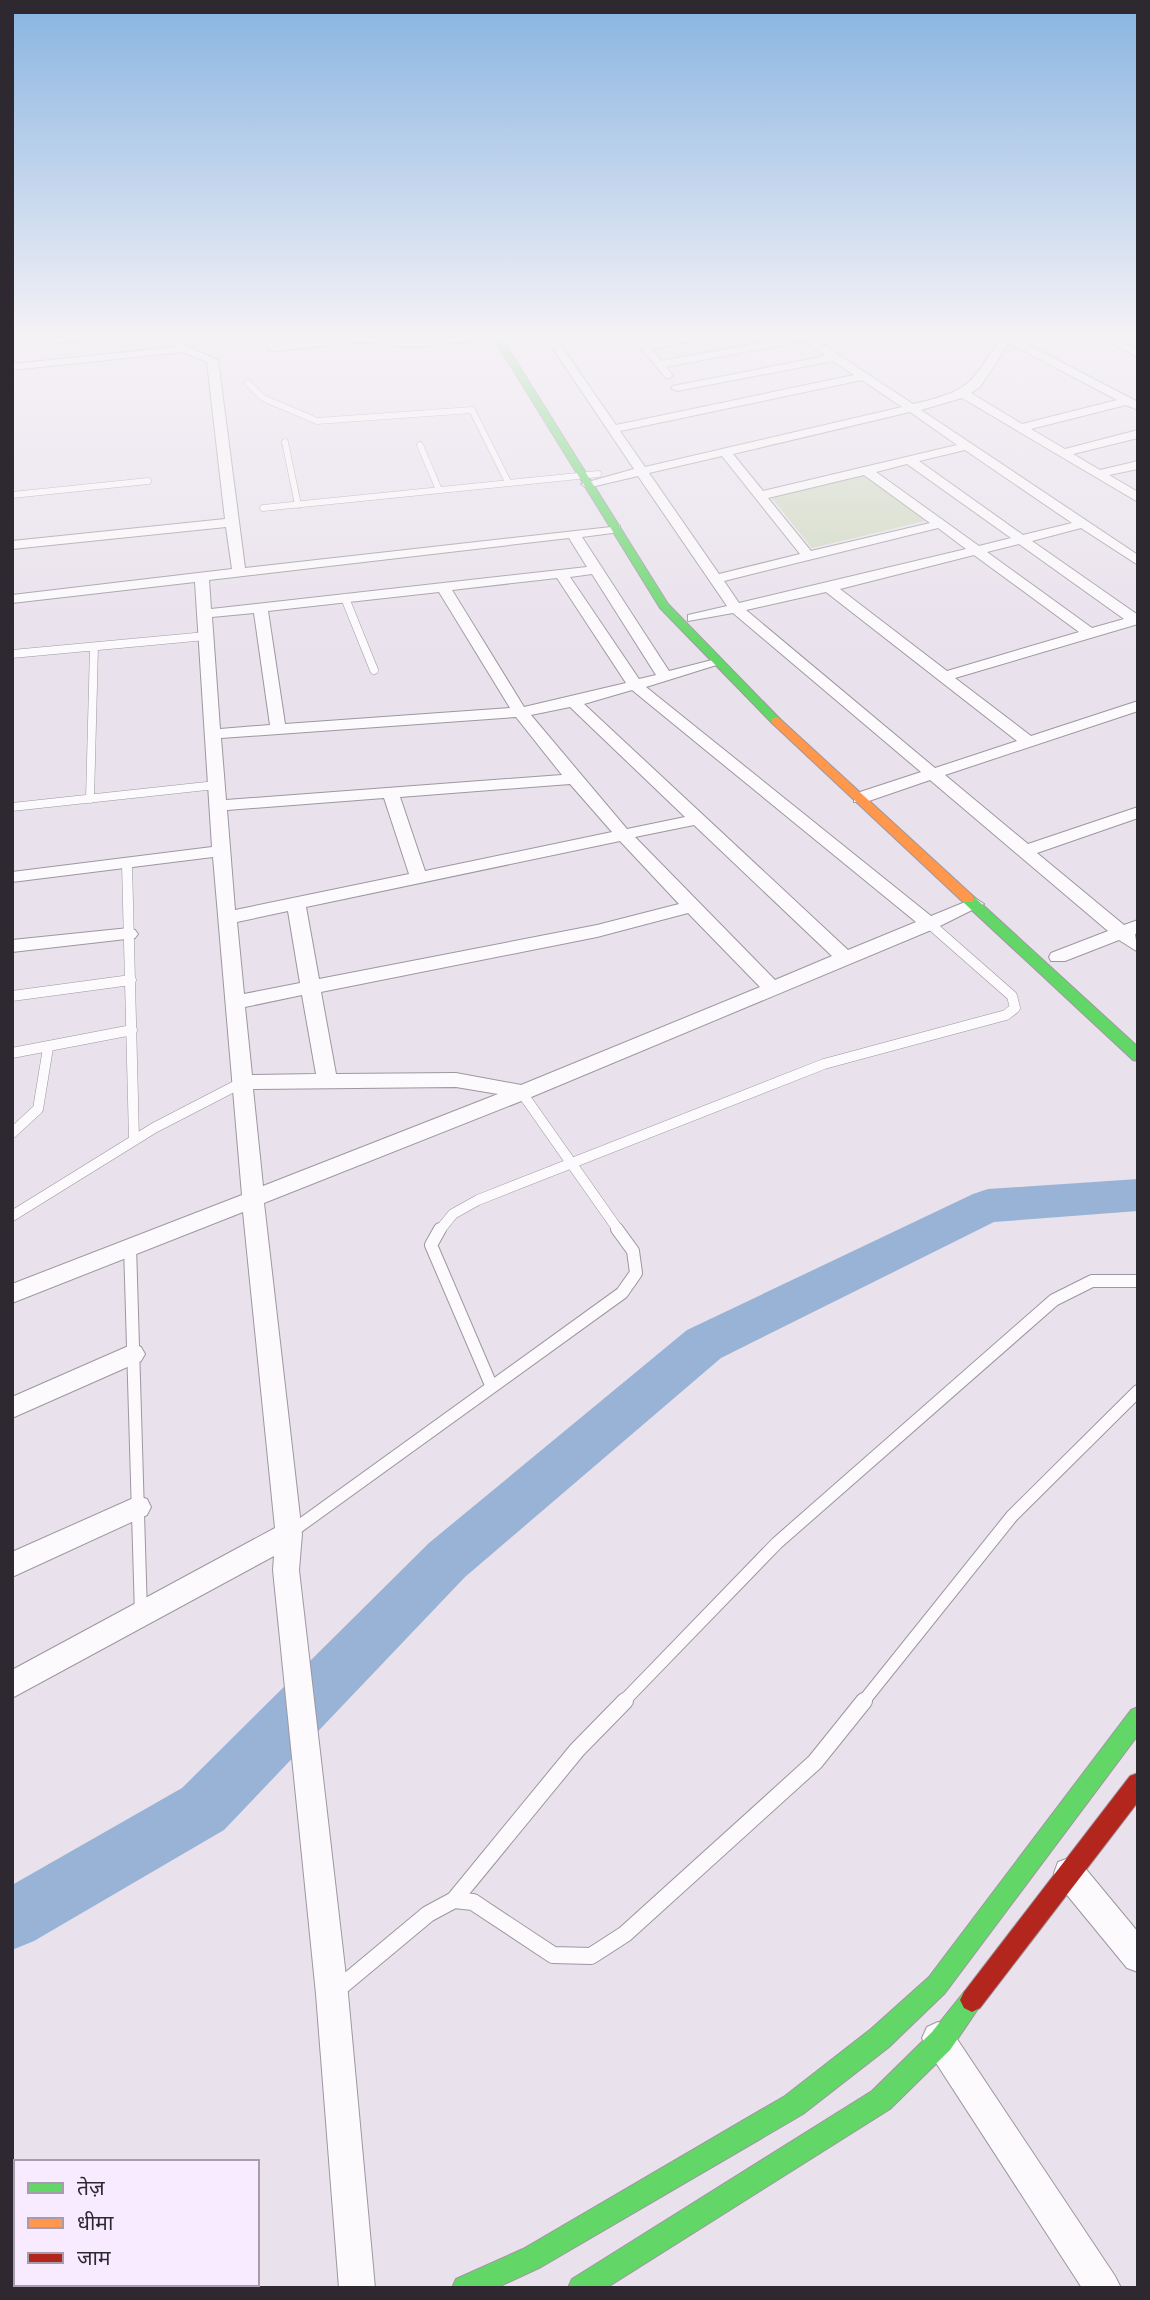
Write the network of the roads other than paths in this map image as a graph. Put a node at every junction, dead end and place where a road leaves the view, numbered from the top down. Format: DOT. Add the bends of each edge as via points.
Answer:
graph roads {
  1 [pos="222,441"];
  2 [pos="488,441"];
  3 [pos="569,441"];
  4 [pos="622,441"];
  5 [pos="772,441"];
  6 [pos="961,441"];
  7 [pos="1043,441"];
  8 [pos="1109,441"];
  9 [pos="285,442"];
  10 [pos="420,445"];
  11 [pos="968,446"];
  12 [pos="725,452"];
  13 [pos="1063,453"];
  14 [pos="909,460"];
  15 [pos="1138,465"];
  16 [pos="866,470"];
  17 [pos="642,471"];
  18 [pos="1098,474"];
  19 [pos="592,478"];
  20 [pos="148,481"];
  21 [pos="508,482"];
  22 [pos="439,490"];
  23 [pos="12,495"];
  24 [pos="1136,495"];
  25 [pos="760,496"];
  26 [pos="298,505"];
  27 [pos="263,508"];
  28 [pos="232,522"];
  29 [pos="940,524"];
  30 [pos="1083,524"];
  31 [pos="614,529"];
  32 [pos="573,534"];
  33 [pos="1021,539"];
  34 [pos="12,545"];
  35 [pos="977,551"];
  36 [pos="808,556"];
  37 [pos="1138,561"];
  38 [pos="595,570"];
  39 [pos="560,573"];
  40 [pos="239,574"];
  41 [pos="202,579"];
  42 [pos="715,579"];
  43 [pos="443,587"];
  44 [pos="829,587"];
  45 [pos="345,598"];
  46 [pos="12,599"];
  47 [pos="260,608"];
  48 [pos="735,608"];
  49 [pos="204,614"];
  50 [pos="693,618"];
  51 [pos="1136,619"];
  52 [pos="1090,633"];
  53 [pos="206,636"];
  54 [pos="637,637"];
  55 [pos="604,642"];
  56 [pos="94,647"];
  57 [pos="12,654"];
  58 [pos="716,663"];
  59 [pos="374,670"];
  60 [pos="945,676"];
  61 [pos="665,677"];
  62 [pos="635,685"];
  63 [pos="573,702"];
  64 [pos="1138,706"];
  65 [pos="520,712"];
  66 [pos="278,729"];
  67 [pos="212,734"];
  68 [pos="1029,742"];
  69 [pos="933,774"];
  70 [pos="573,779"];
  71 [pos="216,785"];
  72 [pos="876,792"];
  73 [pos="390,793"];
  74 [pos="860,798"];
  75 [pos="90,799"];
  76 [pos="218,806"];
  77 [pos="12,807"];
  78 [pos="1138,812"];
  79 [pos="698,819"];
  80 [pos="916,828"];
  81 [pos="623,836"];
  82 [pos="221,851"];
  83 [pos="1025,852"];
  84 [pos="127,864"];
  85 [pos="12,877"];
  86 [pos="419,878"];
  87 [pos="296,904"];
  88 [pos="975,904"];
  89 [pos="692,906"];
  90 [pos="227,918"];
  91 [pos="930,925"];
  92 [pos="1130,929"];
  93 [pos="129,934"];
  94 [pos="12,946"];
  95 [pos="1138,946"];
  96 [pos="844,957"];
  97 [pos="1058,957"];
  98 [pos="131,980"];
  99 [pos="312,987"];
  100 [pos="771,987"];
  101 [pos="12,996"];
  102 [pos="236,1002"];
  103 [pos="132,1030"];
  104 [pos="48,1048"];
  105 [pos="12,1053"];
  106 [pos="1138,1055"];
  107 [pos="243,1082"];
  108 [pos="327,1082"];
  109 [pos="522,1093"];
  110 [pos="12,1133"];
  111 [pos="134,1139"];
  112 [pos="572,1161"];
  113 [pos="253,1199"];
  114 [pos="12,1216"];
  115 [pos="130,1246"];
  116 [pos="1138,1281"];
  117 [pos="12,1294"];
  118 [pos="133,1354"];
  119 [pos="491,1385"];
  120 [pos="1138,1391"];
  121 [pos="12,1408"];
  122 [pos="138,1507"];
  123 [pos="289,1534"];
  124 [pos="12,1565"];
  125 [pos="141,1614"];
  126 [pos="12,1685"];
  127 [pos="1138,1717"];
  128 [pos="1138,1784"];
  129 [pos="1069,1873"];
  130 [pos="454,1900"];
  131 [pos="1138,1957"];
  132 [pos="332,1994"];
  133 [pos="915,2006"];
  134 [pos="940,2041"];
  135 [pos="534,2273"];
  136 [pos="357,2288"];
  137 [pos="465,2288"];
  138 [pos="581,2288"];
  139 [pos="1103,2288"];
  1 -- 28 [label="street"];
  2 -- 21 [label="lane"];
  3 -- 19 [label="street"];
  4 -- 17 [label="street"];
  5 -- 12 [label="street"];
  6 -- 11 [label="street"];
  7 -- 13 [label="street"];
  8 -- 13 [label="street"];
  9 -- 26 [label="lane"];
  10 -- 22 [label="lane"];
  11 -- 14 [label="street"];
  11 -- 30 [label="street"];
  12 -- 17 [label="street"];
  12 -- 25 [label="street"];
  13 -- 18 [label="street"];
  14 -- 16 [label="street"];
  14 -- 33 [label="street"];
  15 -- 18 [label="street"];
  16 -- 25 [label="street"];
  16 -- 29 [label="street"];
  17 -- 19 [label="street"];
  17 -- 42 [label="street"];
  18 -- 24 [label="street"];
  19 -- 21 [label="lane"];
  19 -- 31 [label="street"];
  19 -- 50 [label="street"];
  20 -- 23 [label="lane"];
  21 -- 22 [label="lane"];
  22 -- 26 [label="lane"];
  25 -- 36 [label="street"];
  26 -- 27 [label="lane"];
  28 -- 34 [label="street"];
  28 -- 40 [label="street"];
  29 -- 35 [label="street"];
  29 -- 36 [label="street"];
  30 -- 33 [label="street"];
  30 -- 37 [label="street"];
  31 -- 32 [label="street"];
  31 -- 58 [label="street" via="664,606"];
  32 -- 38 [label="street"];
  32 -- 40 [label="street"];
  33 -- 35 [label="street"];
  33 -- 51 [label="street"];
  35 -- 44 [label="street"];
  35 -- 52 [label="street"];
  36 -- 42 [label="street"];
  38 -- 39 [label="street"];
  38 -- 54 [label="street"];
  39 -- 43 [label="street"];
  39 -- 55 [label="street"];
  40 -- 41 [label="street"];
  41 -- 46 [label="street"];
  41 -- 49 [label="street"];
  42 -- 48 [label="street"];
  43 -- 45 [label="street"];
  43 -- 65 [label="street"];
  44 -- 48 [label="street"];
  44 -- 60 [label="street"];
  45 -- 47 [label="street"];
  45 -- 59 [label="lane"];
  47 -- 49 [label="street"];
  47 -- 66 [label="street"];
  48 -- 50 [label="street"];
  48 -- 69 [label="street"];
  49 -- 53 [label="street"];
  50 -- 72 [label="street"];
  51 -- 52 [label="street"];
  52 -- 60 [label="street"];
  53 -- 56 [label="lane"];
  53 -- 67 [label="street"];
  54 -- 55 [label="street"];
  54 -- 61 [label="street"];
  55 -- 62 [label="street"];
  56 -- 57 [label="lane"];
  56 -- 75 [label="lane"];
  58 -- 61 [label="street"];
  58 -- 74 [label="street"];
  60 -- 68 [label="street"];
  61 -- 62 [label="street"];
  62 -- 63 [label="street"];
  62 -- 91 [label="street"];
  63 -- 65 [label="street"];
  63 -- 79 [label="street"];
  64 -- 68 [label="street"];
  65 -- 66 [label="street"];
  65 -- 70 [label="street"];
  66 -- 67 [label="street"];
  67 -- 71 [label="street"];
  68 -- 69 [label="street"];
  69 -- 72 [label="street"];
  69 -- 83 [label="street"];
  70 -- 73 [label="street"];
  70 -- 81 [label="street"];
  71 -- 75 [label="lane"];
  71 -- 76 [label="street"];
  72 -- 74 [label="street"];
  72 -- 80 [label="street"];
  73 -- 76 [label="street"];
  73 -- 86 [label="street"];
  74 -- 88 [label="street"];
  75 -- 77 [label="lane"];
  76 -- 82 [label="street"];
  78 -- 83 [label="street"];
  79 -- 81 [label="street"];
  79 -- 96 [label="street"];
  81 -- 86 [label="street"];
  81 -- 89 [label="street"];
  82 -- 84 [label="street"];
  82 -- 90 [label="street"];
  83 -- 92 [label="street"];
  84 -- 85 [label="street"];
  84 -- 93 [label="lane"];
  86 -- 87 [label="street"];
  87 -- 90 [label="street"];
  87 -- 99 [label="street"];
  88 -- 91 [label="street"];
  88 -- 106 [label="street"];
  89 -- 99 [label="street" via="597,931"];
  89 -- 100 [label="street"];
  90 -- 102 [label="street"];
  91 -- 96 [label="street"];
  91 -- 112 [label="lane" via="1012,996 1015,1008 1006,1015 824,1064"];
  92 -- 95 [label="street"];
  92 -- 97 [label="street"];
  93 -- 94 [label="street"];
  93 -- 98 [label="lane"];
  96 -- 100 [label="street"];
  98 -- 101 [label="lane"];
  98 -- 103 [label="lane"];
  99 -- 102 [label="street"];
  99 -- 108 [label="street"];
  100 -- 109 [label="street"];
  102 -- 107 [label="street"];
  103 -- 104 [label="lane"];
  103 -- 111 [label="lane"];
  104 -- 105 [label="lane"];
  104 -- 110 [label="lane" via="38,1109"];
  107 -- 108 [label="street"];
  107 -- 111 [label="lane"];
  107 -- 113 [label="street"];
  108 -- 109 [label="street" via="456,1080"];
  109 -- 112 [label="lane"];
  109 -- 113 [label="street"];
  111 -- 114 [label="lane"];
  112 -- 119 [label="lane" via="633,1251 636,1273 622,1293"];
  112 -- 119 [label="lane" via="464,1206 440,1224 431,1245"];
  113 -- 115 [label="street"];
  113 -- 123 [label="street"];
  115 -- 117 [label="street"];
  115 -- 118 [label="lane"];
  116 -- 130 [label="lane" via="1091,1281 1054,1300 777,1543 577,1750"];
  118 -- 121 [label="street"];
  118 -- 122 [label="lane"];
  119 -- 123 [label="lane"];
  120 -- 130 [label="lane" via="1012,1517 815,1762 625,1934 591,1956 553,1955 473,1902"];
  122 -- 124 [label="street"];
  122 -- 125 [label="lane"];
  123 -- 125 [label="street"];
  123 -- 132 [label="street" via="286,1570"];
  125 -- 126 [label="street"];
  127 -- 133 [label="street" via="937,1985"];
  128 -- 129 [label="street"];
  129 -- 131 [label="street"];
  129 -- 134 [label="street"];
  130 -- 132 [label="lane" via="428,1914"];
  132 -- 136 [label="street"];
  133 -- 134 [label="street"];
  133 -- 135 [label="street" via="793,2105"];
  134 -- 138 [label="street" via="881,2100"];
  134 -- 139 [label="street"];
  135 -- 137 [label="street"];
}
